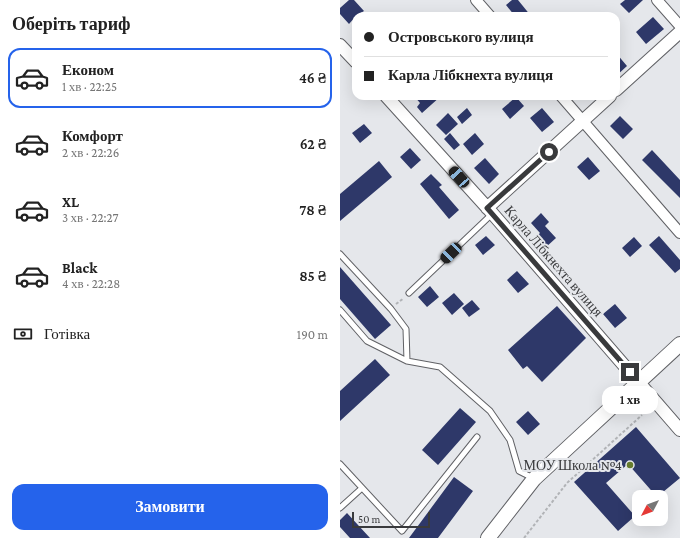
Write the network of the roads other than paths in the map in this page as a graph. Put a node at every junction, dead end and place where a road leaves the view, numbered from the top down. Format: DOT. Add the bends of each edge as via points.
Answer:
graph roads {
  1 [pos="476,0"];
  2 [pos="657,0"];
  3 [pos="486,12"];
  4 [pos="680,26"];
  5 [pos="680,32"];
  6 [pos="340,45"];
  7 [pos="352,58"];
  8 [pos="620,86"];
  9 [pos="390,100"];
  10 [pos="565,100"];
  11 [pos="606,100"];
  12 [pos="583,121"];
  13 [pos="490,210"];
  14 [pos="680,233"];
  15 [pos="340,254"];
  16 [pos="409,293"];
  17 [pos="340,310"];
  18 [pos="680,344"];
  19 [pos="407,361"];
  20 [pos="638,381"];
  21 [pos="680,430"];
  22 [pos="477,437"];
  23 [pos="340,464"];
  24 [pos="534,479"];
  25 [pos="362,488"];
  26 [pos="340,508"];
  27 [pos="488,538"];
  1 -- 3 [label="street"];
  2 -- 4 [label="street"];
  5 -- 8 [label="street"];
  6 -- 7 [label="street"];
  9 -- 13 [label="street, Карла Лібкнехта вулиця"];
  10 -- 12 [label="street"];
  11 -- 12 [label="street"];
  12 -- 13 [label="street"];
  12 -- 14 [label="street"];
  13 -- 16 [label="lane"];
  13 -- 20 [label="street, Карла Лібкнехта вулиця"];
  15 -- 19 [label="lane" via="406,329"];
  17 -- 19 [label="lane" via="367,341"];
  18 -- 20 [label="main road"];
  19 -- 24 [label="lane" via="440,367 490,410 510,440 519,471"];
  20 -- 21 [label="street, Карла Лібкнехта вулиця"];
  20 -- 24 [label="main road"];
  22 -- 25 [label="lane" via="402,531"];
  23 -- 25 [label="lane"];
  24 -- 27 [label="main road"];
  25 -- 26 [label="lane"];
}
